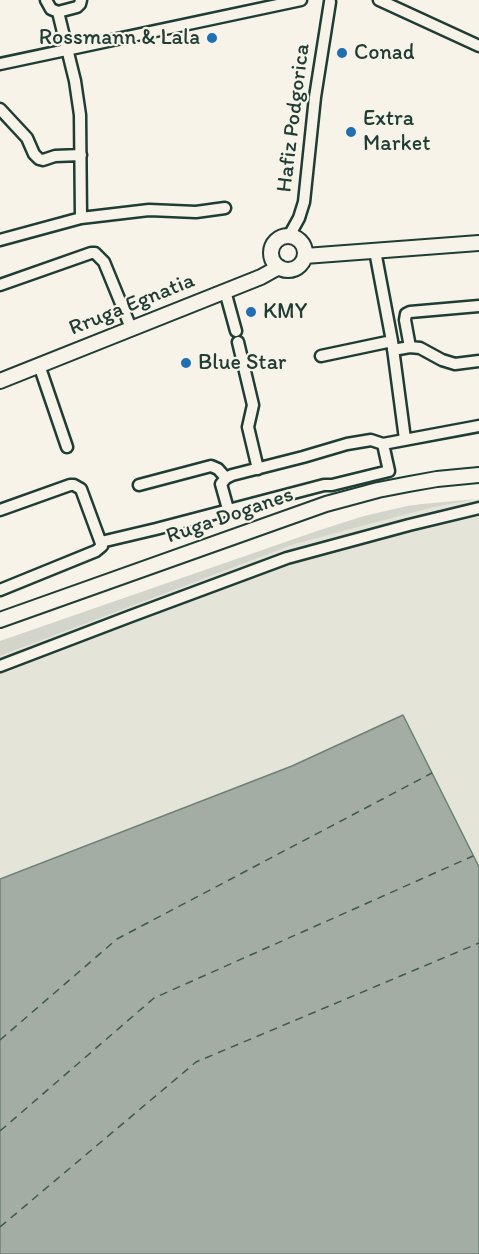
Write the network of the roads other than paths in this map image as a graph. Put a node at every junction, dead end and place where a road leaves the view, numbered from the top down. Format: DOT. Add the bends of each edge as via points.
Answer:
graph roads {
  1 [pos="46,0"];
  2 [pos="81,0"];
  3 [pos="301,0"];
  4 [pos="379,0"];
  5 [pos="330,1"];
  6 [pos="58,12"];
  7 [pos="479,46"];
  8 [pos="67,50"];
  9 [pos="0,64"];
  10 [pos="0,109"];
  11 [pos="81,155"];
  12 [pos="225,208"];
  13 [pos="81,218"];
  14 [pos="289,236"];
  15 [pos="0,240"];
  16 [pos="479,243"];
  17 [pos="375,251"];
  18 [pos="304,255"];
  19 [pos="279,267"];
  20 [pos="0,285"];
  21 [pos="225,291"];
  22 [pos="479,306"];
  23 [pos="131,328"];
  24 [pos="393,345"];
  25 [pos="410,347"];
  26 [pos="321,356"];
  27 [pos="479,361"];
  28 [pos="39,366"];
  29 [pos="0,381"];
  30 [pos="479,426"];
  31 [pos="405,439"];
  32 [pos="383,444"];
  33 [pos="67,447"];
  34 [pos="258,469"];
  35 [pos="479,475"];
  36 [pos="226,478"];
  37 [pos="139,485"];
  38 [pos="479,508"];
  39 [pos="228,509"];
  40 [pos="0,510"];
  41 [pos="101,542"];
  42 [pos="0,590"];
  43 [pos="0,619"];
  44 [pos="0,666"];
  1 -- 6 [label="street"];
  2 -- 6 [label="street" via="77,7"];
  3 -- 8 [label="street"];
  4 -- 7 [label="street"];
  5 -- 14 [label="street, Hafiz Podgorica" via="304,202"];
  6 -- 8 [label="street"];
  8 -- 9 [label="street"];
  8 -- 11 [label="street" via="80,114"];
  10 -- 11 [label="street" via="27,138 39,159"];
  11 -- 13 [label="street"];
  12 -- 13 [label="street" via="196,212 149,210"];
  13 -- 15 [label="street"];
  14 -- 18 [label="main road" via="301,242"];
  14 -- 19 [label="main road" via="272,247 272,258"];
  16 -- 17 [label="main road"];
  17 -- 18 [label="main road"];
  17 -- 24 [label="street"];
  18 -- 19 [label="main road" via="295,268"];
  19 -- 21 [label="main road, Rruga Egnatia"];
  20 -- 23 [label="street" via="95,253 104,262"];
  21 -- 23 [label="main road, Rruga Egnatia"];
  21 -- 34 [label="street" via="253,405 248,428"];
  22 -- 25 [label="street" via="406,314"];
  23 -- 28 [label="main road, Rruga Egnatia"];
  24 -- 25 [label="street"];
  24 -- 26 [label="street"];
  24 -- 31 [label="street"];
  25 -- 27 [label="street" via="456,364"];
  28 -- 29 [label="main road, Rruga Egnatia"];
  28 -- 33 [label="street"];
  30 -- 31 [label="street"];
  31 -- 32 [label="street"];
  32 -- 34 [label="street" via="371,440 347,444"];
  32 -- 39 [label="street, Ruga Doganes" via="389,471"];
  34 -- 36 [label="street"];
  35 -- 43 [label="main road, Ruga Doganes" via="409,484 326,504"];
  36 -- 37 [label="street" via="211,466"];
  36 -- 39 [label="street" via="221,484"];
  38 -- 44 [label="street" via="287,558"];
  39 -- 41 [label="street, Ruga Doganes"];
  40 -- 41 [label="street" via="74,485 81,489"];
  41 -- 42 [label="street" via="96,551"];
}
